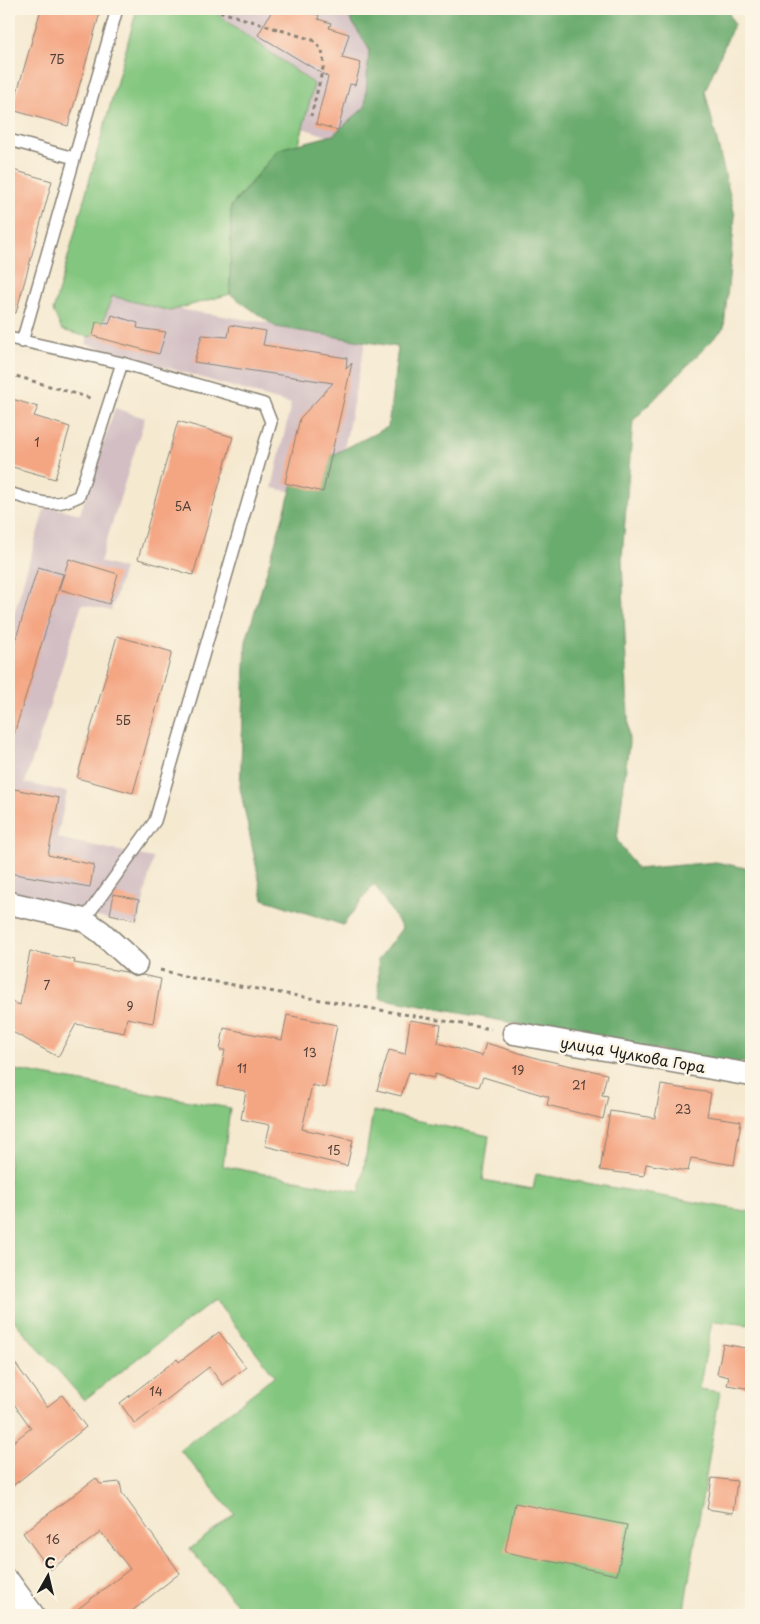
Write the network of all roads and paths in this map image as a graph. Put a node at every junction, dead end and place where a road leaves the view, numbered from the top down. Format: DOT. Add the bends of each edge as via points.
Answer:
graph roads {
  1 [pos="117,9"];
  2 [pos="212,9"];
  3 [pos="311,116"];
  4 [pos="9,140"];
  5 [pos="74,158"];
  6 [pos="9,338"];
  7 [pos="22,342"];
  8 [pos="122,363"];
  9 [pos="9,374"];
  10 [pos="109,404"];
  11 [pos="9,493"];
  12 [pos="9,903"];
  13 [pos="84,920"];
  14 [pos="136,964"];
  15 [pos="514,1033"];
  16 [pos="751,1074"];
  17 [pos="9,1582"];
  18 [pos="33,1615"];
  1 -- 5 [label="lane"];
  2 -- 3 [label="path" via="313,40 322,50 324,64"];
  4 -- 5 [label="lane"];
  5 -- 7 [label="lane"];
  6 -- 7 [label="lane"];
  7 -- 8 [label="lane"];
  8 -- 10 [label="lane"];
  8 -- 13 [label="lane" via="264,404 271,422 155,821"];
  9 -- 10 [label="path"];
  10 -- 11 [label="lane" via="79,496 64,504 47,504"];
  12 -- 13 [label="street"];
  13 -- 14 [label="street"];
  14 -- 15 [label="path" via="193,978"];
  15 -- 16 [label="street, улица Чулкова Гора"];
  17 -- 18 [label="street"];
}
